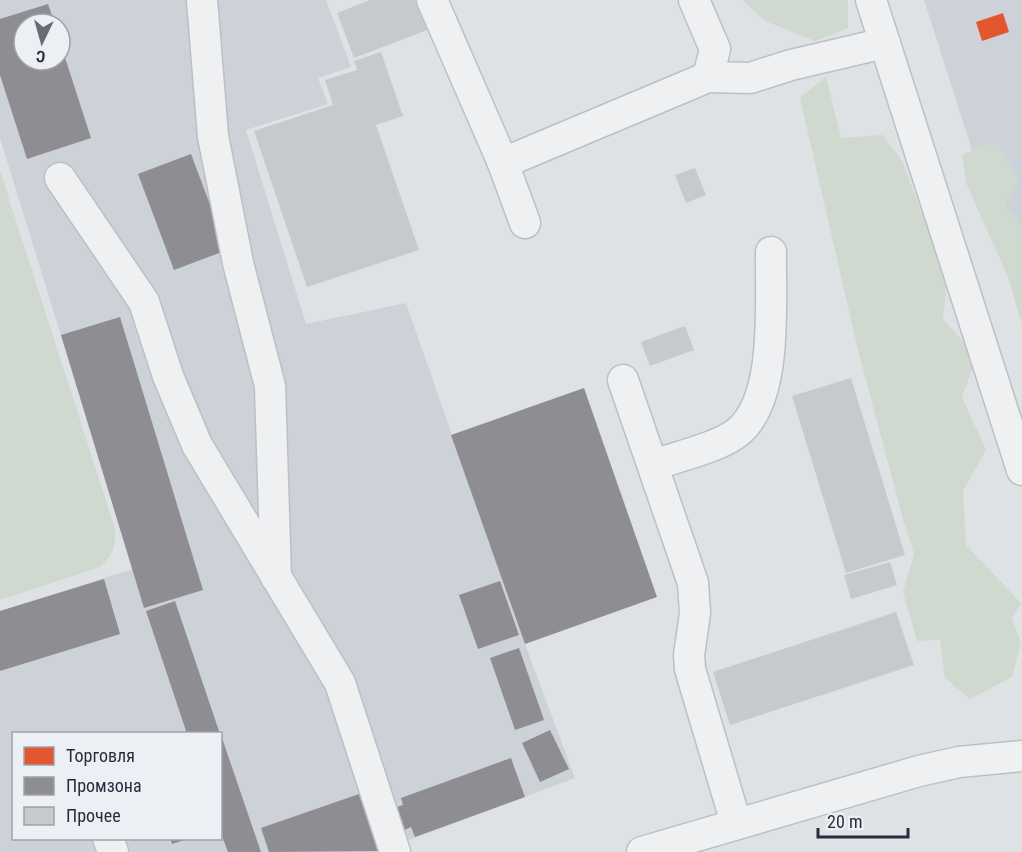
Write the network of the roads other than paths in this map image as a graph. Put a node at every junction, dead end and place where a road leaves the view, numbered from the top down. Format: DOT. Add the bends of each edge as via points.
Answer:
graph roads {
  1 [pos="202,0"];
  2 [pos="432,0"];
  3 [pos="694,0"];
  4 [pos="871,0"];
  5 [pos="885,44"];
  6 [pos="708,76"];
  7 [pos="503,163"];
  8 [pos="60,178"];
  9 [pos="525,223"];
  10 [pos="771,252"];
  11 [pos="623,380"];
  12 [pos="653,465"];
  13 [pos="1022,470"];
  14 [pos="276,580"];
  15 [pos="1017,750"];
  16 [pos="736,823"];
  17 [pos="395,852"];
  18 [pos="642,852"];
  1 -- 14 [label="street" via="213,136 238,263 270,386"];
  2 -- 7 [label="street"];
  3 -- 6 [label="street" via="715,49"];
  4 -- 5 [label="street"];
  5 -- 6 [label="street" via="750,78"];
  5 -- 13 [label="street"];
  6 -- 7 [label="street"];
  7 -- 9 [label="street"];
  8 -- 14 [label="street" via="144,302 196,445"];
  10 -- 12 [label="street" via="769,365 753,417 737,433 720,442"];
  11 -- 12 [label="street"];
  12 -- 16 [label="street" via="693,583 695,613 690,669"];
  14 -- 17 [label="street" via="340,683"];
  15 -- 16 [label="street" via="919,771"];
  16 -- 18 [label="street"];
}
